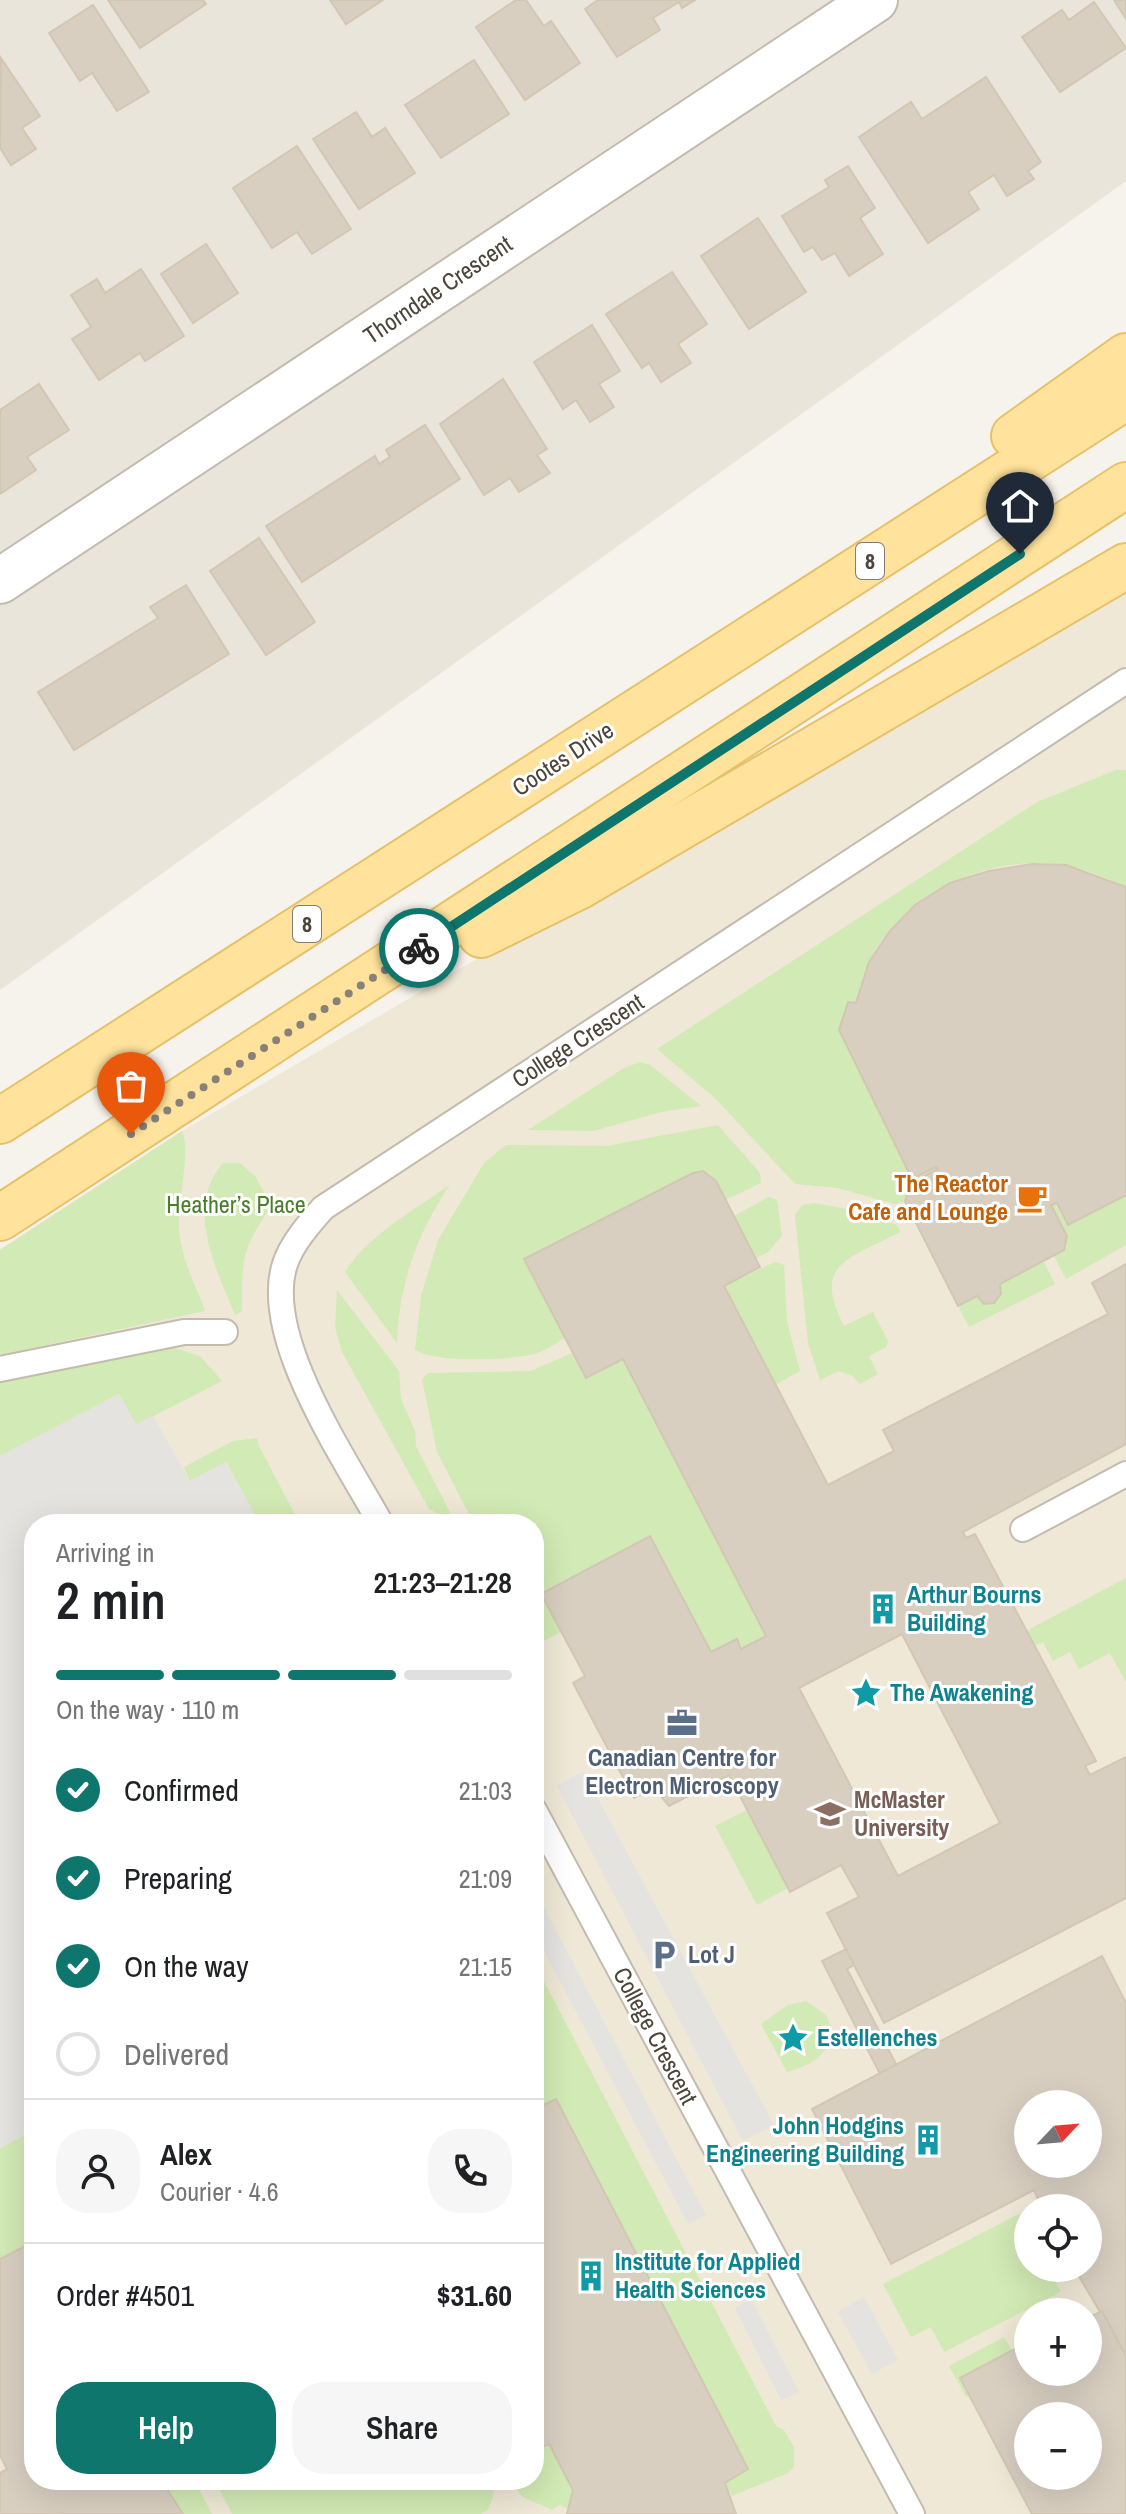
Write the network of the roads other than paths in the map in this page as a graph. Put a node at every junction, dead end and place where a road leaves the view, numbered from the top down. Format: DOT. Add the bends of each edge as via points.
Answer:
graph roads {
  1 [pos="875,0"];
  2 [pos="1126,356"];
  3 [pos="1126,397"];
  4 [pos="1126,485"];
  5 [pos="1126,566"];
  6 [pos="0,581"];
  7 [pos="1123,691"];
  8 [pos="614,725"];
  9 [pos="304,1023"];
  10 [pos="0,1121"];
  11 [pos="0,1218"];
  12 [pos="225,1332"];
  13 [pos="0,1369"];
  14 [pos="1126,1474"];
  15 [pos="376,1514"];
  16 [pos="1023,1529"];
  17 [pos="544,1829"];
  18 [pos="912,2514"];
  1 -- 6 [label="street, Thorndale Crescent"];
  2 -- 8 [label="main road"];
  3 -- 8 [label="main road, Cootes Drive / 8"];
  4 -- 9 [label="main road"];
  5 -- 9 [label="main road" via="580,886"];
  7 -- 15 [label="lane, College Crescent" via="323,1208 285,1265 280,1315 296,1363"];
  8 -- 10 [label="main road, Cootes Drive / 8"];
  9 -- 11 [label="main road"];
  12 -- 13 [label="lane" via="184,1332"];
  14 -- 16 [label="lane"];
  17 -- 18 [label="lane, College Crescent"];
}
